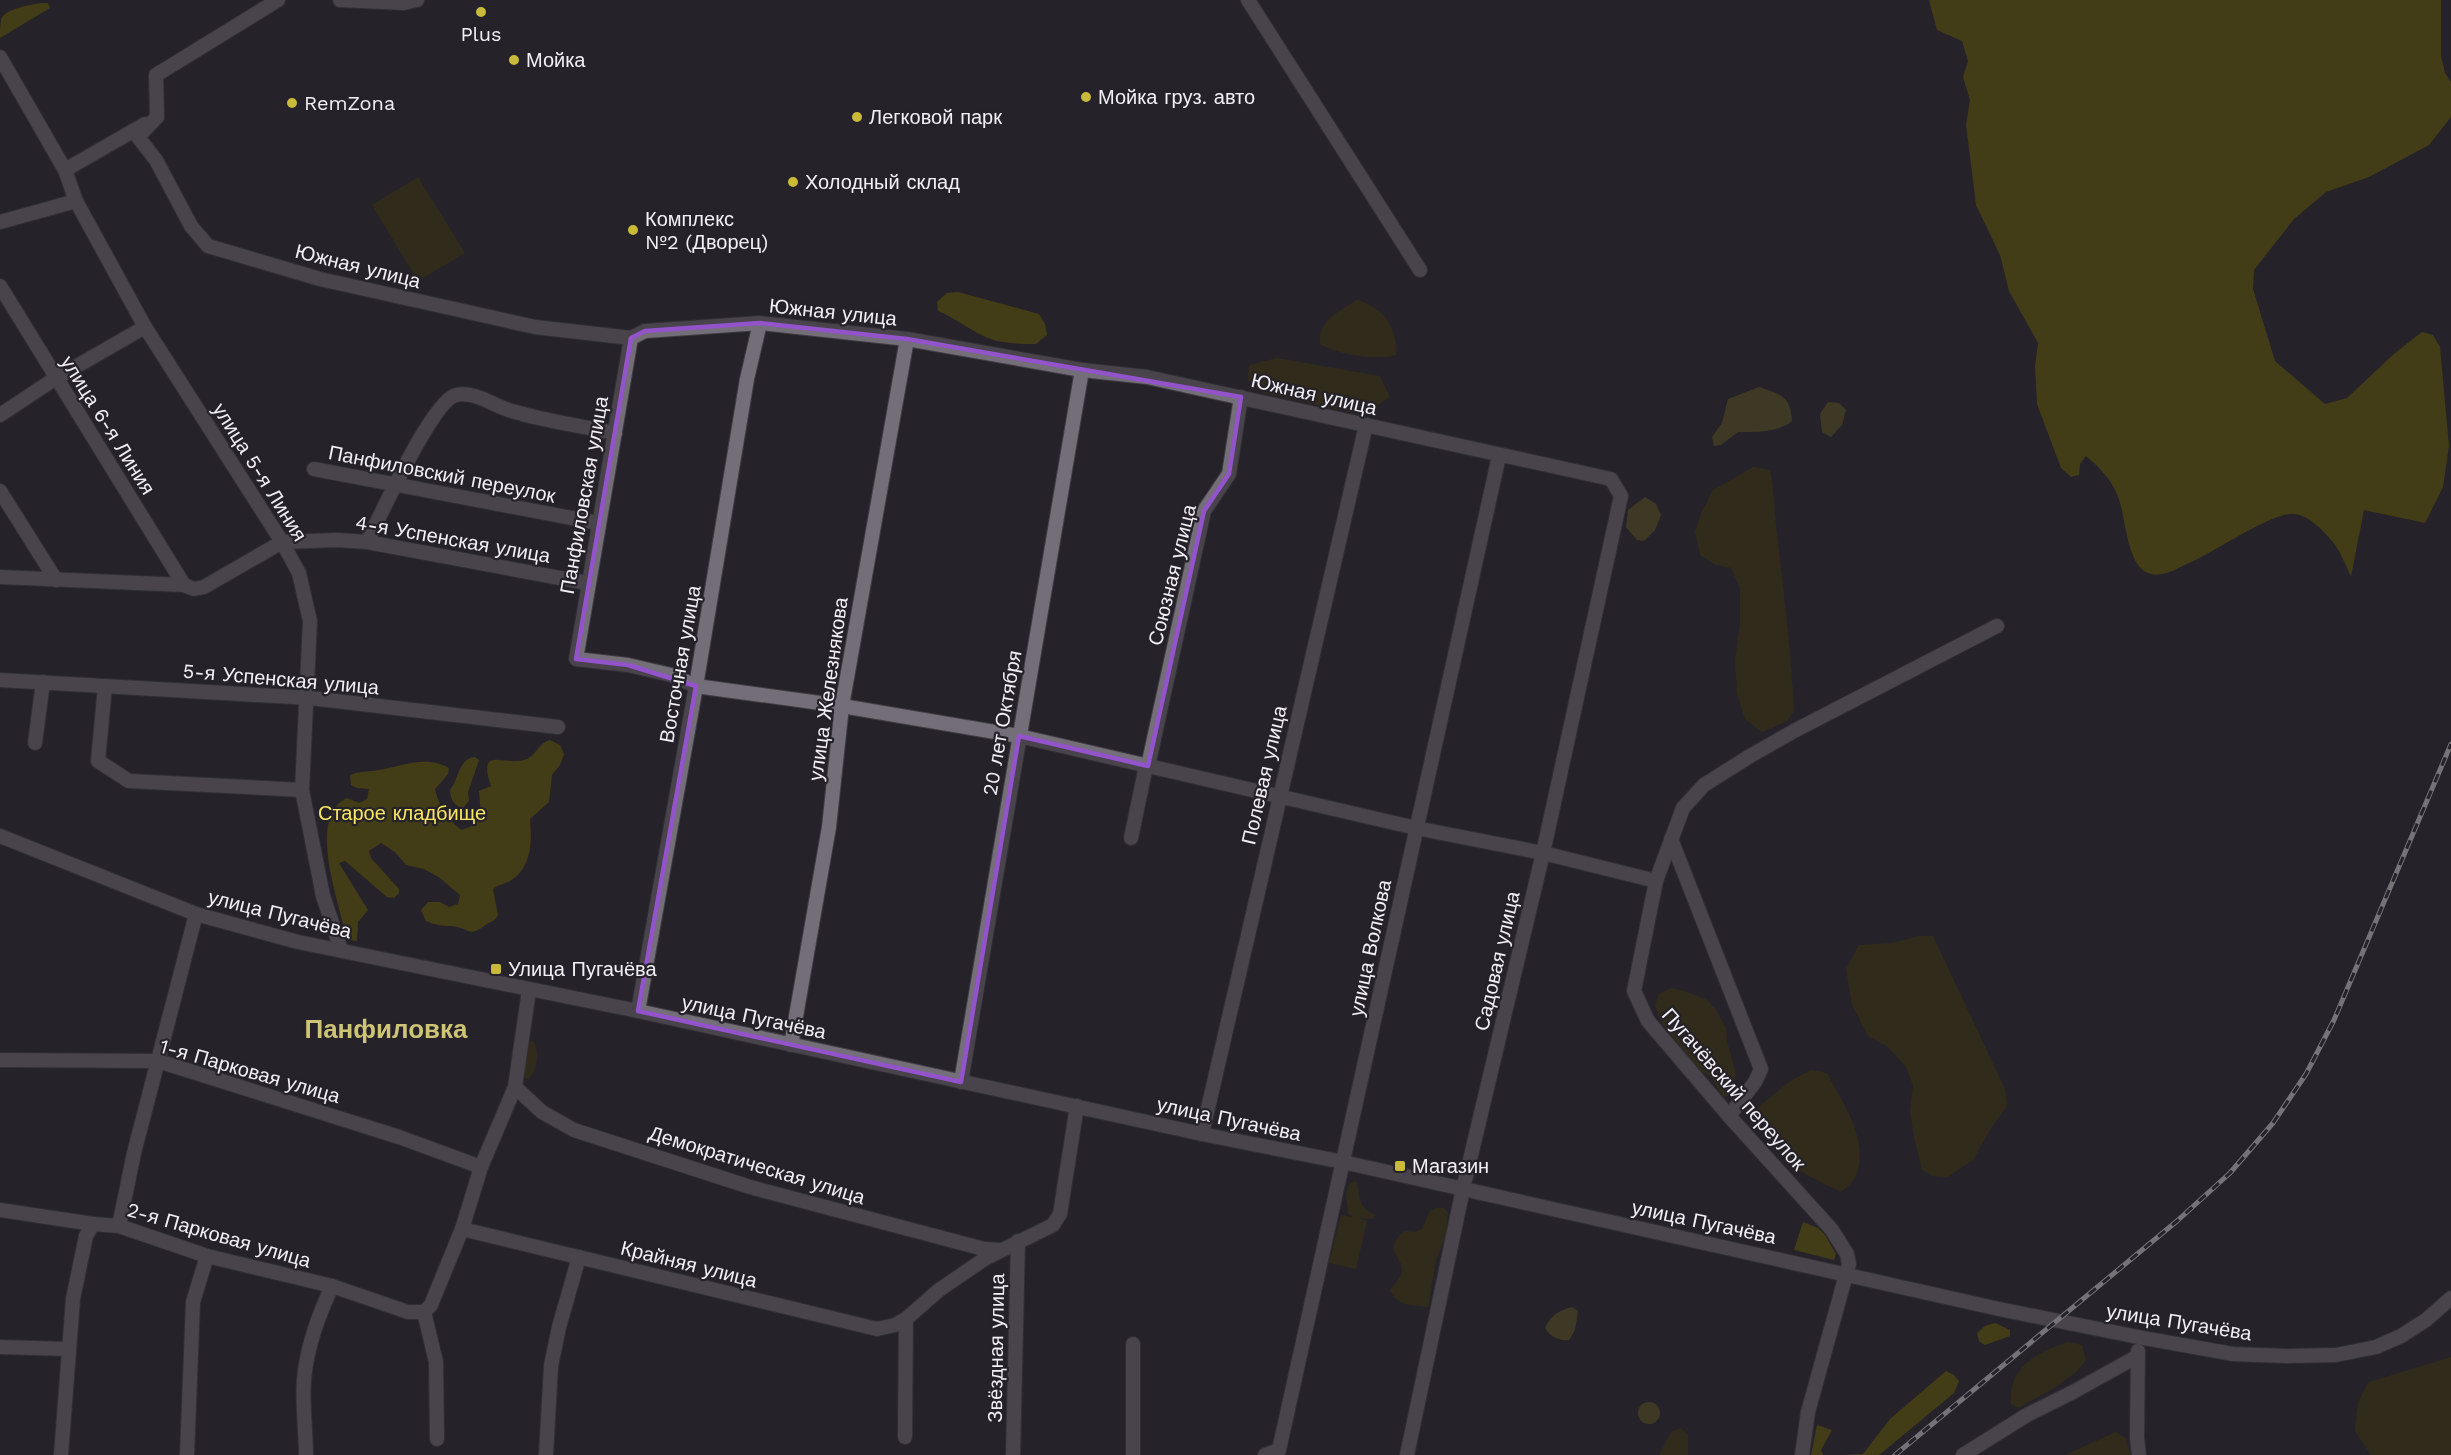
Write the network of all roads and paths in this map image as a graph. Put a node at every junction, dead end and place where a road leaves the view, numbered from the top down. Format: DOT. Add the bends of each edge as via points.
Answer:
graph roads {
  1 [pos="278,0"];
  2 [pos="340,0"];
  3 [pos="417,0"];
  4 [pos="1248,0"];
  5 [pos="0,57"];
  6 [pos="157,117"];
  7 [pos="65,170"];
  8 [pos="76,201"];
  9 [pos="0,222"];
  10 [pos="1420,270"];
  11 [pos="0,286"];
  12 [pos="760,323"];
  13 [pos="145,327"];
  14 [pos="631,339"];
  15 [pos="907,339"];
  16 [pos="1082,370"];
  17 [pos="56,378"];
  18 [pos="1241,397"];
  19 [pos="0,416"];
  20 [pos="1366,425"];
  21 [pos="615,433"];
  22 [pos="1499,456"];
  23 [pos="314,469"];
  24 [pos="1611,479"];
  25 [pos="396,485"];
  26 [pos="0,491"];
  27 [pos="598,523"];
  28 [pos="282,542"];
  29 [pos="368,542"];
  30 [pos="0,578"];
  31 [pos="56,580"];
  32 [pos="587,583"];
  33 [pos="184,585"];
  34 [pos="1997,626"];
  35 [pos="0,680"];
  36 [pos="43,682"];
  37 [pos="105,686"];
  38 [pos="696,686"];
  39 [pos="306,697"];
  40 [pos="842,706"];
  41 [pos="558,727"];
  42 [pos="1019,736"];
  43 [pos="35,743"];
  44 [pos="1147,766"];
  45 [pos="302,790"];
  46 [pos="1279,797"];
  47 [pos="1416,828"];
  48 [pos="0,836"];
  49 [pos="1131,838"];
  50 [pos="1671,839"];
  51 [pos="1543,853"];
  52 [pos="1656,881"];
  53 [pos="196,914"];
  54 [pos="341,950"];
  55 [pos="529,990"];
  56 [pos="638,1011"];
  57 [pos="791,1045"];
  58 [pos="0,1060"];
  59 [pos="158,1061"];
  60 [pos="961,1082"];
  61 [pos="514,1087"];
  62 [pos="1077,1106"];
  63 [pos="1728,1116"];
  64 [pos="1202,1134"];
  65 [pos="1343,1162"];
  66 [pos="481,1167"];
  67 [pos="1463,1189"];
  68 [pos="0,1210"];
  69 [pos="93,1224"];
  70 [pos="118,1226"];
  71 [pos="462,1229"];
  72 [pos="1018,1241"];
  73 [pos="1002,1250"];
  74 [pos="207,1256"];
  75 [pos="579,1257"];
  76 [pos="1847,1273"];
  77 [pos="332,1286"];
  78 [pos="2451,1299"];
  79 [pos="424,1312"];
  80 [pos="906,1319"];
  81 [pos="2138,1337"];
  82 [pos="1133,1344"];
  83 [pos="0,1347"];
  84 [pos="67,1349"];
  85 [pos="2138,1356"];
  86 [pos="904,1437"];
  87 [pos="437,1439"];
  88 [pos="61,1455"];
  89 [pos="187,1455"];
  90 [pos="306,1455"];
  91 [pos="546,1455"];
  92 [pos="1013,1455"];
  93 [pos="1133,1455"];
  94 [pos="1265,1455"];
  95 [pos="1407,1455"];
  96 [pos="1802,1455"];
  97 [pos="1964,1455"];
  98 [pos="2139,1455"];
  1 -- 6 [label="street" via="156,75"];
  2 -- 3 [label="street"];
  4 -- 10 [label="street"];
  5 -- 7 [label="street, улица 5-я Линия"];
  6 -- 7 [label="street"];
  6 -- 14 [label="street, Южная улица" via="138,136 156,160 191,226 208,246 320,279 536,327"];
  7 -- 8 [label="street, улица 5-я Линия"];
  8 -- 9 [label="street"];
  8 -- 13 [label="street, улица 5-я Линия"];
  11 -- 17 [label="street, улица 6-я Линия"];
  12 -- 14 [label="street, Южная улица" via="645,331"];
  12 -- 15 [label="street, Южная улица"];
  12 -- 38 [label="street, Восточная улица" via="747,379"];
  13 -- 17 [label="street"];
  13 -- 28 [label="street, улица 5-я Линия"];
  14 -- 21 [label="street, Панфиловская улица"];
  15 -- 16 [label="street, Южная улица"];
  15 -- 40 [label="street, улица Железнякова"];
  16 -- 18 [label="street, Южная улица" via="1147,377"];
  16 -- 42 [label="street, 20 лет Октября"];
  17 -- 19 [label="street"];
  17 -- 33 [label="street, улица 6-я Линия"];
  18 -- 20 [label="street, Южная улица"];
  18 -- 44 [label="street, Союзная улица" via="1229,474 1204,511"];
  20 -- 22 [label="street, Южная улица"];
  20 -- 46 [label="street, Полевая улица"];
  21 -- 25 [label="street" via="511,411 469,394 453,396 427,426"];
  21 -- 27 [label="street, Панфиловская улица"];
  22 -- 24 [label="street, Южная улица"];
  22 -- 47 [label="street, улица Волкова"];
  23 -- 25 [label="street, Панфиловский переулок"];
  24 -- 51 [label="street, Садовая улица" via="1621,496"];
  25 -- 27 [label="street, Панфиловский переулок"];
  25 -- 29 [label="street"];
  26 -- 31 [label="street"];
  27 -- 32 [label="street, Панфиловская улица"];
  28 -- 29 [label="street, 4-я Успенская улица"];
  28 -- 33 [label="street, 4-я Успенская улица" via="204,587"];
  28 -- 39 [label="street, улица 5-я Линия" via="299,573 310,621"];
  29 -- 32 [label="street, 4-я Успенская улица"];
  30 -- 31 [label="street, 4-я Успенская улица"];
  31 -- 33 [label="street, 4-я Успенская улица"];
  32 -- 38 [label="street, Панфиловская улица" via="576,659 628,665 671,675"];
  34 -- 50 [label="street, Пугачёвский переулок" via="1750,756 1704,785 1683,808"];
  35 -- 36 [label="street, 5-я Успенская улица"];
  36 -- 37 [label="street, 5-я Успенская улица"];
  36 -- 43 [label="street"];
  37 -- 39 [label="street, 5-я Успенская улица"];
  37 -- 45 [label="street" via="98,761 129,781"];
  38 -- 40 [label="street"];
  38 -- 56 [label="street, Восточная улица"];
  39 -- 41 [label="street, 5-я Успенская улица"];
  39 -- 45 [label="street, улица 5-я Линия"];
  40 -- 42 [label="street"];
  40 -- 57 [label="street, улица Железнякова" via="829,827"];
  42 -- 44 [label="street"];
  42 -- 60 [label="street, 20 лет Октября"];
  44 -- 46 [label="street"];
  44 -- 49 [label="street, Союзная улица"];
  45 -- 54 [label="street, улица 5-я Линия" via="323,896"];
  46 -- 47 [label="street"];
  46 -- 64 [label="street, Полевая улица"];
  47 -- 51 [label="street"];
  47 -- 65 [label="street, улица Волкова"];
  48 -- 53 [label="street, улица Пугачёва"];
  50 -- 52 [label="street, Пугачёвский переулок"];
  50 -- 63 [label="street" via="1761,1069"];
  51 -- 52 [label="street"];
  51 -- 67 [label="street, Садовая улица"];
  52 -- 63 [label="street, Пугачёвский переулок" via="1634,991 1648,1021"];
  53 -- 54 [label="street, улица Пугачёва"];
  53 -- 59 [label="street"];
  54 -- 55 [label="street, улица Пугачёва"];
  55 -- 56 [label="street, улица Пугачёва"];
  55 -- 61 [label="street"];
  56 -- 57 [label="street, улица Пугачёва"];
  57 -- 60 [label="street, улица Пугачёва"];
  58 -- 59 [label="street, 1-я Парковая улица"];
  59 -- 66 [label="street, 1-я Парковая улица"];
  59 -- 70 [label="street"];
  60 -- 62 [label="street, улица Пугачёва"];
  61 -- 66 [label="street"];
  61 -- 73 [label="street, Демократическая улица" via="542,1112 574,1130 750,1187 984,1250"];
  62 -- 64 [label="street, улица Пугачёва"];
  62 -- 72 [label="street" via="1060,1214 1053,1225"];
  63 -- 76 [label="street, Пугачёвский переулок" via="1832,1230 1847,1254"];
  64 -- 65 [label="street, улица Пугачёва"];
  65 -- 67 [label="street, улица Пугачёва"];
  65 -- 94 [label="street, улица Волкова" via="1279,1450"];
  66 -- 71 [label="street"];
  67 -- 76 [label="street, улица Пугачёва"];
  67 -- 95 [label="street, Садовая улица"];
  68 -- 69 [label="street, 2-я Парковая улица"];
  69 -- 70 [label="street, 2-я Парковая улица"];
  69 -- 84 [label="street" via="86,1236 77,1278"];
  70 -- 74 [label="street, 2-я Парковая улица"];
  71 -- 75 [label="street, Крайняя улица"];
  71 -- 79 [label="street" via="431,1305"];
  72 -- 73 [label="street"];
  72 -- 92 [label="street, Звёздная улица"];
  73 -- 80 [label="street" via="939,1290"];
  74 -- 77 [label="street, 2-я Парковая улица"];
  74 -- 89 [label="street" via="193,1302"];
  75 -- 80 [label="street, Крайняя улица" via="877,1329"];
  75 -- 91 [label="street" via="551,1366"];
  76 -- 81 [label="street, улица Пугачёва"];
  76 -- 96 [label="street, Пугачёвский переулок" via="1808,1412"];
  77 -- 79 [label="street, 2-я Парковая улица" via="408,1312"];
  77 -- 90 [label="street" via="307,1353"];
  78 -- 81 [label="street, улица Пугачёва" via="2401,1336 2376,1347 2336,1355 2233,1354"];
  79 -- 87 [label="street" via="436,1362"];
  80 -- 86 [label="street"];
  81 -- 85 [label="street"];
  82 -- 93 [label="street"];
  83 -- 84 [label="street"];
  84 -- 88 [label="street"];
  85 -- 97 [label="street" via="2027,1415"];
  85 -- 98 [label="street"];
}
